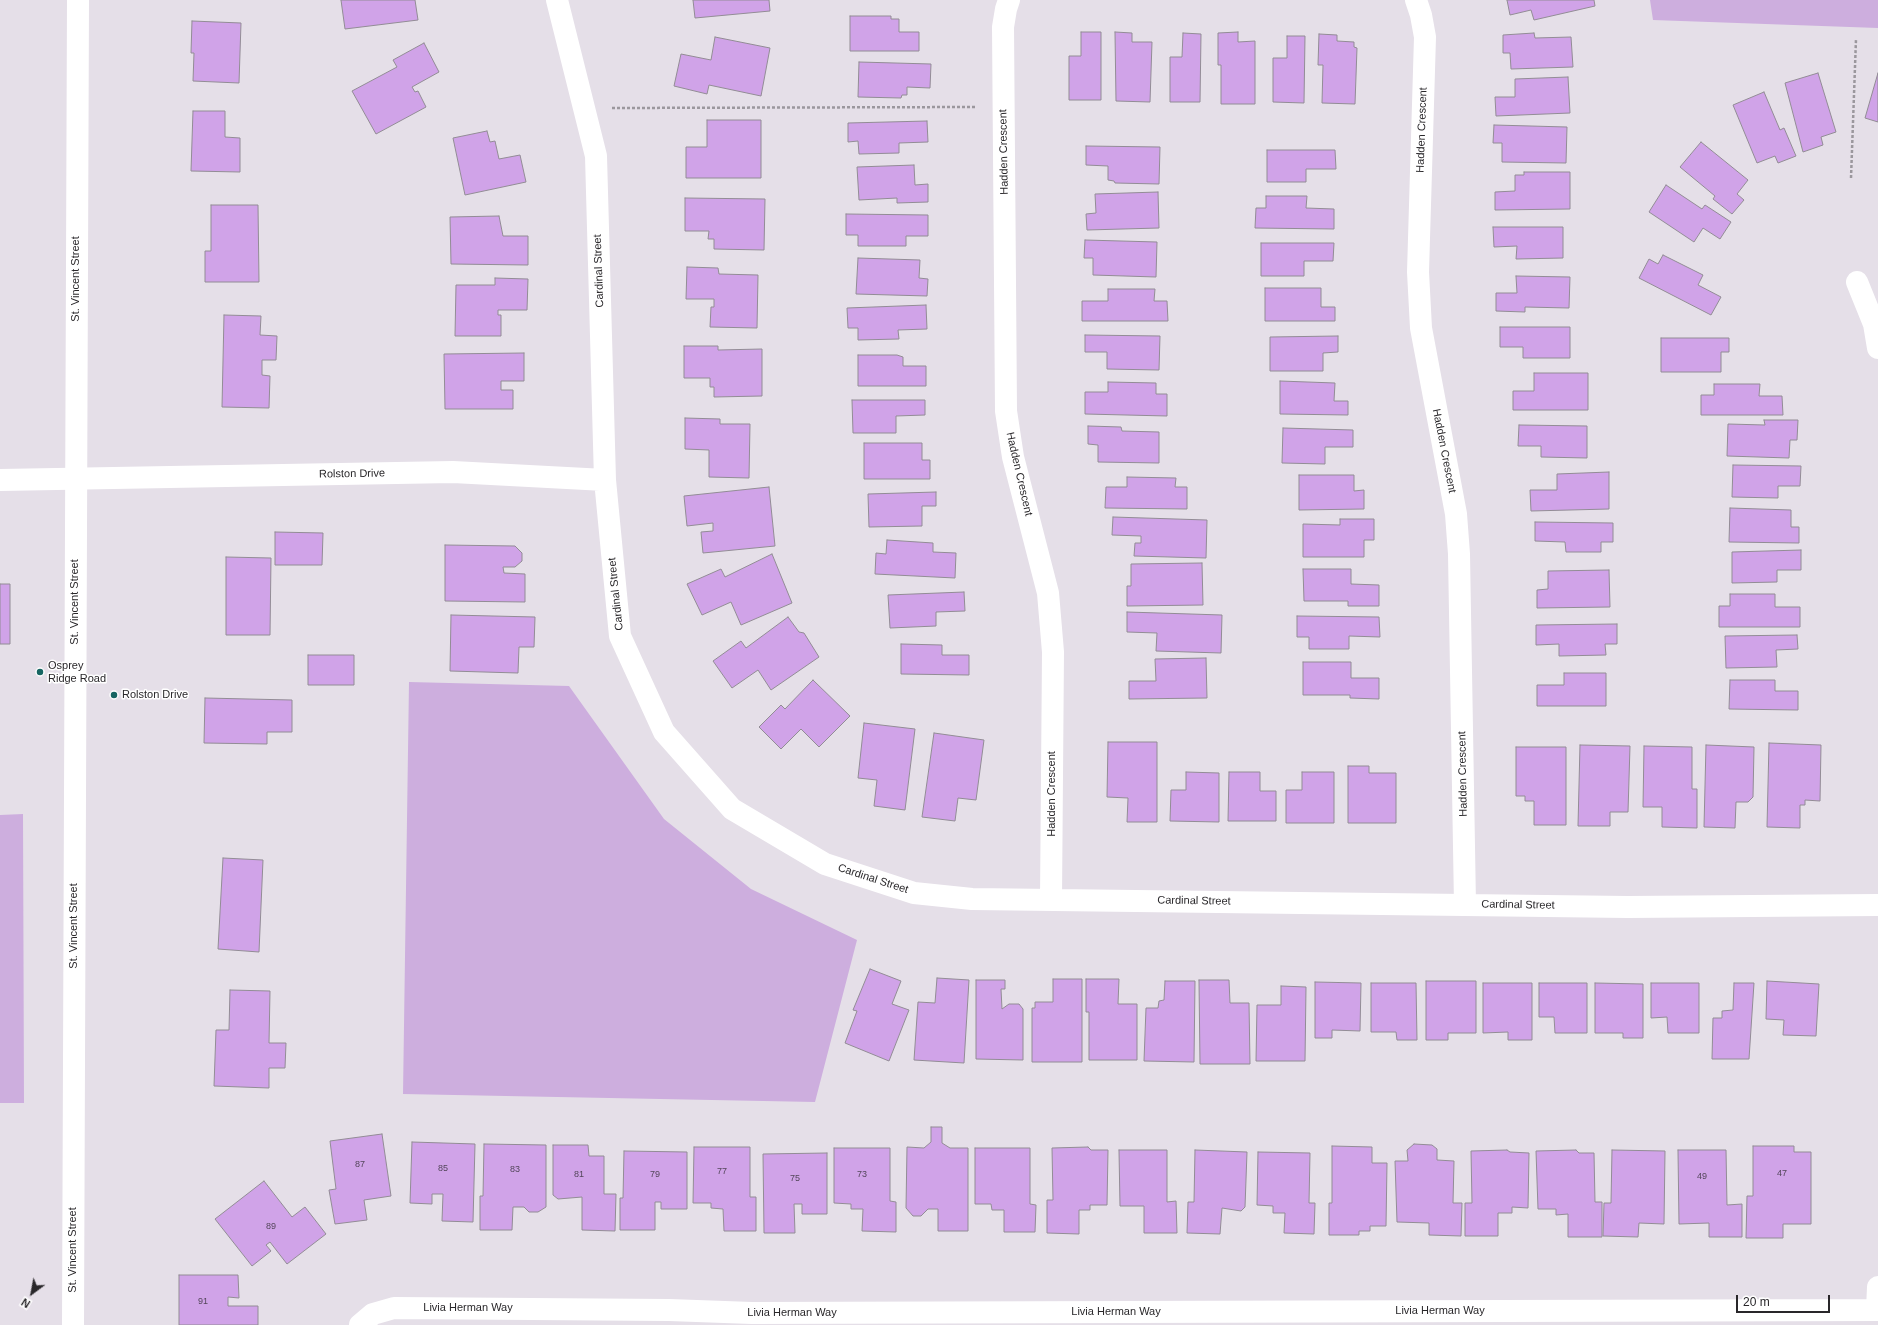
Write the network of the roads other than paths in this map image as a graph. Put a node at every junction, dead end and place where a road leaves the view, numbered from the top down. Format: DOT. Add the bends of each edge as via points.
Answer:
graph roads {
  1 [pos="78,0"];
  2 [pos="557,0"];
  3 [pos="1009,0"];
  4 [pos="1416,0"];
  5 [pos="1857,282"];
  6 [pos="1878,348"];
  7 [pos="0,480"];
  8 [pos="76,480"];
  9 [pos="605,480"];
  10 [pos="1051,899"];
  11 [pos="1465,905"];
  12 [pos="1878,905"];
  13 [pos="1878,1287"];
  14 [pos="1878,1310"];
  15 [pos="752,1319"];
  16 [pos="73,1325"];
  17 [pos="360,1325"];
  1 -- 8 [label="street, St. Vincent Street"];
  2 -- 9 [label="street, Cardinal Street" via="596,156"];
  3 -- 10 [label="street, Hadden Crescent" via="1003,27 1006,411 1013,457 1048,593 1053,652"];
  4 -- 11 [label="street, Hadden Crescent" via="1425,37 1418,272 1421,328 1456,514 1459,554"];
  5 -- 6 [label="street" via="1874,324"];
  7 -- 8 [label="street"];
  8 -- 9 [label="street, Rolston Drive" via="453,472"];
  8 -- 16 [label="street, St. Vincent Street"];
  9 -- 10 [label="street, Cardinal Street" via="620,636 664,732 732,809 825,864 914,893 972,899"];
  10 -- 11 [label="street, Cardinal Street"];
  11 -- 12 [label="street, Cardinal Street"];
  13 -- 14 [label="street"];
  14 -- 15 [label="street, Livia Herman Way"];
  15 -- 17 [label="street, Livia Herman Way" via="669,1310 394,1308 372,1314"];
}
